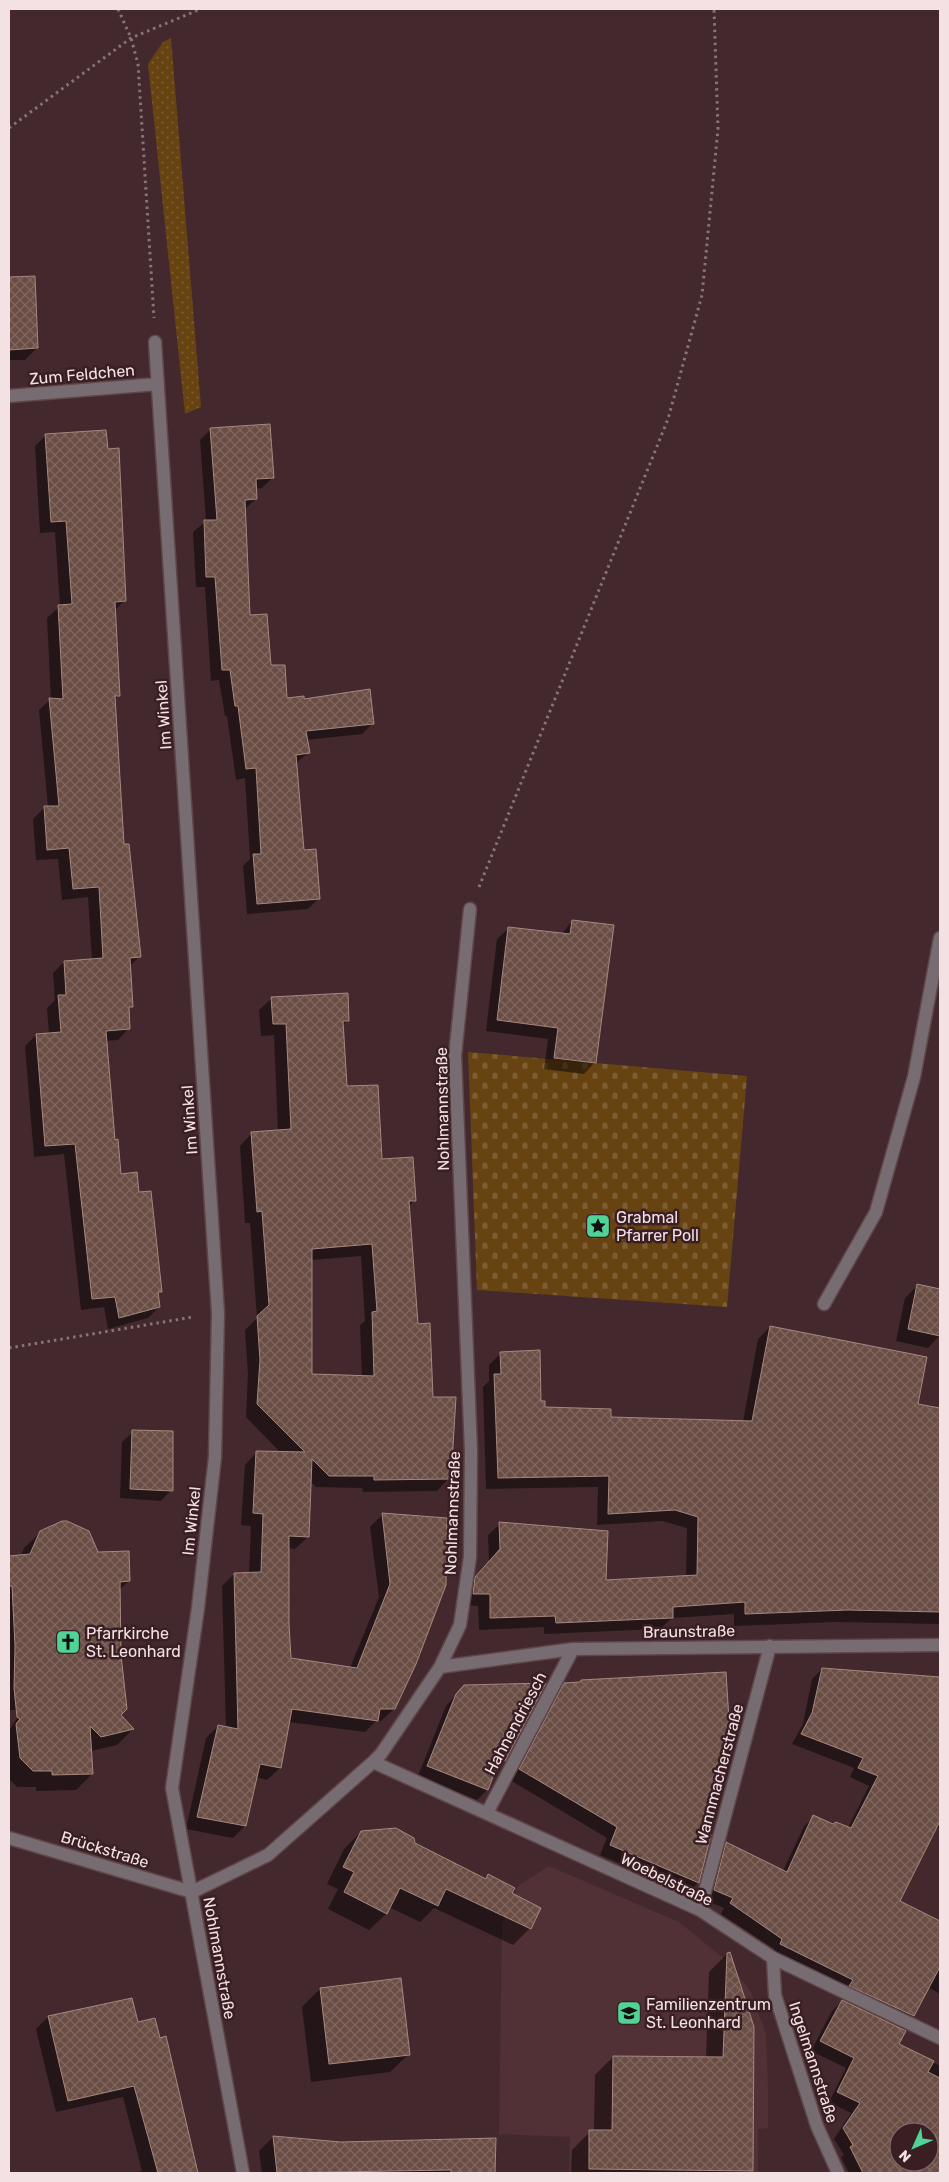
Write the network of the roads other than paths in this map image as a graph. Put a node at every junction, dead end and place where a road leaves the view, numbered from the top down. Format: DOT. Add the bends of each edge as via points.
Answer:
graph roads {
  1 [pos="155,342"];
  2 [pos="158,384"];
  3 [pos="9,396"];
  4 [pos="470,909"];
  5 [pos="940,938"];
  6 [pos="824,1304"];
  7 [pos="940,1645"];
  8 [pos="770,1646"];
  9 [pos="573,1649"];
  10 [pos="440,1667"];
  11 [pos="373,1762"];
  12 [pos="487,1814"];
  13 [pos="9,1838"];
  14 [pos="192,1892"];
  15 [pos="700,1910"];
  16 [pos="773,1958"];
  17 [pos="940,2038"];
  18 [pos="243,2173"];
  19 [pos="838,2173"];
  1 -- 2 [label="street, Im Winkel"];
  2 -- 3 [label="street, Zum Feldchen"];
  2 -- 14 [label="street, Im Winkel" via="218,1313 214,1457 198,1608 172,1788"];
  4 -- 10 [label="street, Nohlmannstraße" via="454,1056 471,1451 470,1557 460,1625"];
  5 -- 6 [label="street" via="914,1077 876,1212"];
  7 -- 8 [label="street, Braunstraße"];
  8 -- 9 [label="street, Braunstraße"];
  8 -- 15 [label="street, Wannmacherstraße"];
  9 -- 10 [label="street, Braunstraße"];
  9 -- 12 [label="street, Hahnendriesch"];
  10 -- 11 [label="street, Nohlmannstraße"];
  11 -- 12 [label="street, Woebelstraße"];
  11 -- 14 [label="street, Nohlmannstraße" via="268,1855"];
  12 -- 15 [label="street, Woebelstraße"];
  13 -- 14 [label="street, Brückstraße"];
  14 -- 18 [label="street, Nohlmannstraße"];
  15 -- 16 [label="street, Woebelstraße"];
  16 -- 17 [label="street, Woebelstraße"];
  16 -- 19 [label="street, Ingelmannstraße" via="774,1995 817,2126"];
}
